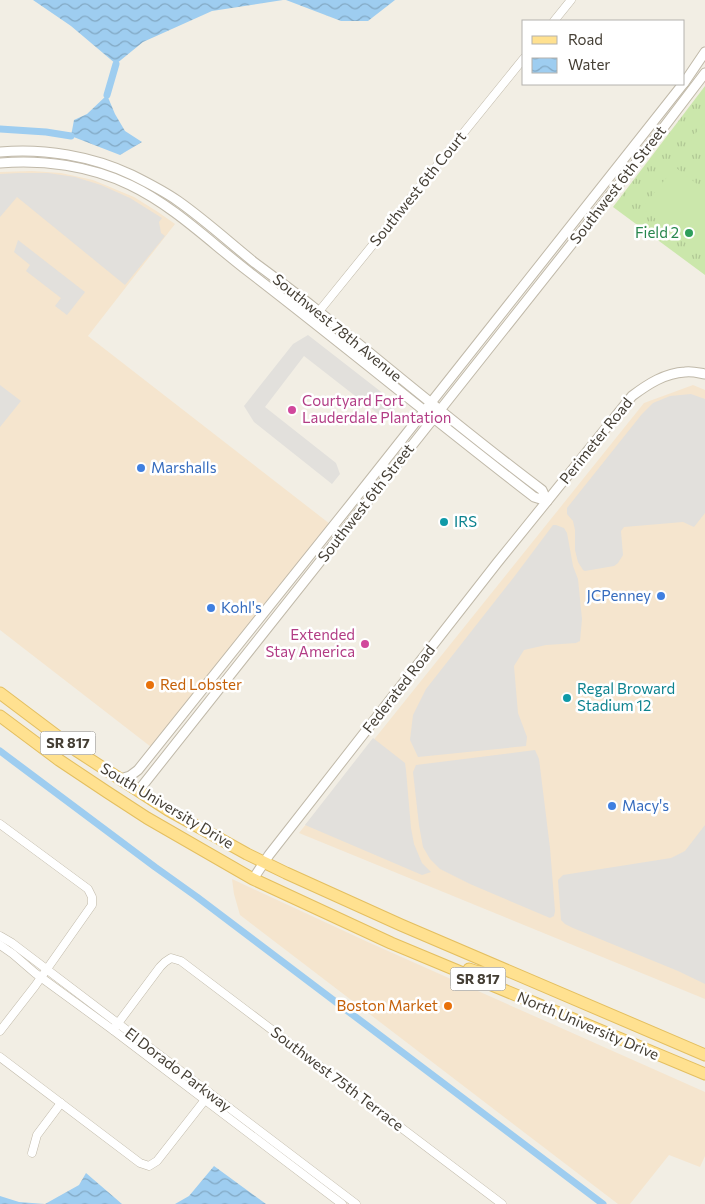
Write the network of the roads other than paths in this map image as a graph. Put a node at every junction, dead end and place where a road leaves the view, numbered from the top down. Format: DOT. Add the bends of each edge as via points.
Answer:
graph roads {
  1 [pos="572,0"];
  2 [pos="555,20"];
  3 [pos="705,52"];
  4 [pos="522,60"];
  5 [pos="705,73"];
  6 [pos="685,80"];
  7 [pos="681,85"];
  8 [pos="0,152"];
  9 [pos="0,163"];
  10 [pos="176,212"];
  11 [pos="198,217"];
  12 [pos="187,222"];
  13 [pos="209,225"];
  14 [pos="319,312"];
  15 [pos="312,320"];
  16 [pos="705,374"];
  17 [pos="431,403"];
  18 [pos="440,410"];
  19 [pos="424,411"];
  20 [pos="433,418"];
  21 [pos="547,501"];
  22 [pos="0,692"];
  23 [pos="0,716"];
  24 [pos="120,778"];
  25 [pos="138,790"];
  26 [pos="107,792"];
  27 [pos="0,824"];
  28 [pos="264,863"];
  29 [pos="253,879"];
  30 [pos="349,924"];
  31 [pos="0,936"];
  32 [pos="0,945"];
  33 [pos="500,968"];
  34 [pos="46,969"];
  35 [pos="41,977"];
  36 [pos="115,1027"];
  37 [pos="0,1031"];
  38 [pos="604,1032"];
  39 [pos="704,1054"];
  40 [pos="0,1057"];
  41 [pos="705,1074"];
  42 [pos="208,1097"];
  43 [pos="61,1102"];
  44 [pos="32,1152"];
  45 [pos="342,1204"];
  46 [pos="356,1204"];
  47 [pos="502,1204"];
  1 -- 2 [label="street"];
  3 -- 6 [label="street, Southwest 6th Street"];
  4 -- 14 [label="street, Southwest 6th Court"];
  5 -- 18 [label="street, Southwest 6th Street"];
  7 -- 17 [label="street, Southwest 6th Street"];
  8 -- 11 [label="street, Southwest 78th Avenue" via="44,152 112,167 157,188"];
  9 -- 10 [label="street, Southwest 78th Avenue" via="50,164 93,171 129,184"];
  10 -- 11 [label="street"];
  10 -- 12 [label="street, Southwest 78th Avenue"];
  11 -- 13 [label="street, Southwest 78th Avenue"];
  12 -- 13 [label="street"];
  12 -- 15 [label="street, Southwest 78th Avenue"];
  13 -- 14 [label="street, Southwest 78th Avenue"];
  14 -- 15 [label="street, Southwest 6th Court"];
  14 -- 17 [label="street, Southwest 78th Avenue"];
  15 -- 19 [label="street, Southwest 78th Avenue"];
  16 -- 21 [label="street, Perimeter Road" via="686,372 667,376 649,383 632,396"];
  17 -- 18 [label="street, Southwest 78th Avenue"];
  17 -- 19 [label="street, Southwest 6th Street"];
  18 -- 20 [label="street, Southwest 6th Street"];
  18 -- 21 [label="street, Southwest 78th Avenue" via="542,490"];
  19 -- 20 [label="street, Southwest 78th Avenue"];
  19 -- 24 [label="street, Southwest 6th Street" via="140,768 134,774"];
  20 -- 21 [label="street, Southwest 78th Avenue" via="534,498"];
  20 -- 25 [label="street, Southwest 6th Street"];
  21 -- 28 [label="street, Federated Road"];
  22 -- 24 [label="main road, South University Drive / SR 817"];
  23 -- 26 [label="main road, South University Drive / SR 817"];
  24 -- 25 [label="main road, South University Drive / SR 817"];
  25 -- 26 [label="main road"];
  25 -- 28 [label="main road, South University Drive / SR 817"];
  26 -- 29 [label="main road, South University Drive / SR 817"];
  27 -- 34 [label="street" via="88,889 92,897 92,905"];
  28 -- 29 [label="street, Federated Road"];
  28 -- 33 [label="main road, North University Drive / SR 817"];
  29 -- 30 [label="main road, North University Drive / SR 817"];
  30 -- 33 [label="main road" via="362,924 477,972"];
  30 -- 38 [label="main road, North University Drive / SR 817"];
  31 -- 34 [label="street, El Dorado Parkway"];
  32 -- 35 [label="street, El Dorado Parkway"];
  33 -- 39 [label="main road, North University Drive / SR 817"];
  34 -- 35 [label="street"];
  34 -- 36 [label="street, El Dorado Parkway"];
  35 -- 36 [label="street, El Dorado Parkway"];
  35 -- 37 [label="street"];
  36 -- 42 [label="street, El Dorado Parkway"];
  36 -- 47 [label="street, Southwest 75th Terrace" via="165,962 171,958 182,961"];
  38 -- 39 [label="main road" via="626,1029 691,1056"];
  38 -- 41 [label="main road, North University Drive / SR 817"];
  40 -- 43 [label="street"];
  42 -- 43 [label="street" via="157,1162 149,1166 140,1163"];
  42 -- 45 [label="street, El Dorado Parkway"];
  42 -- 46 [label="street, El Dorado Parkway"];
  43 -- 44 [label="street" via="37,1135"];
}
